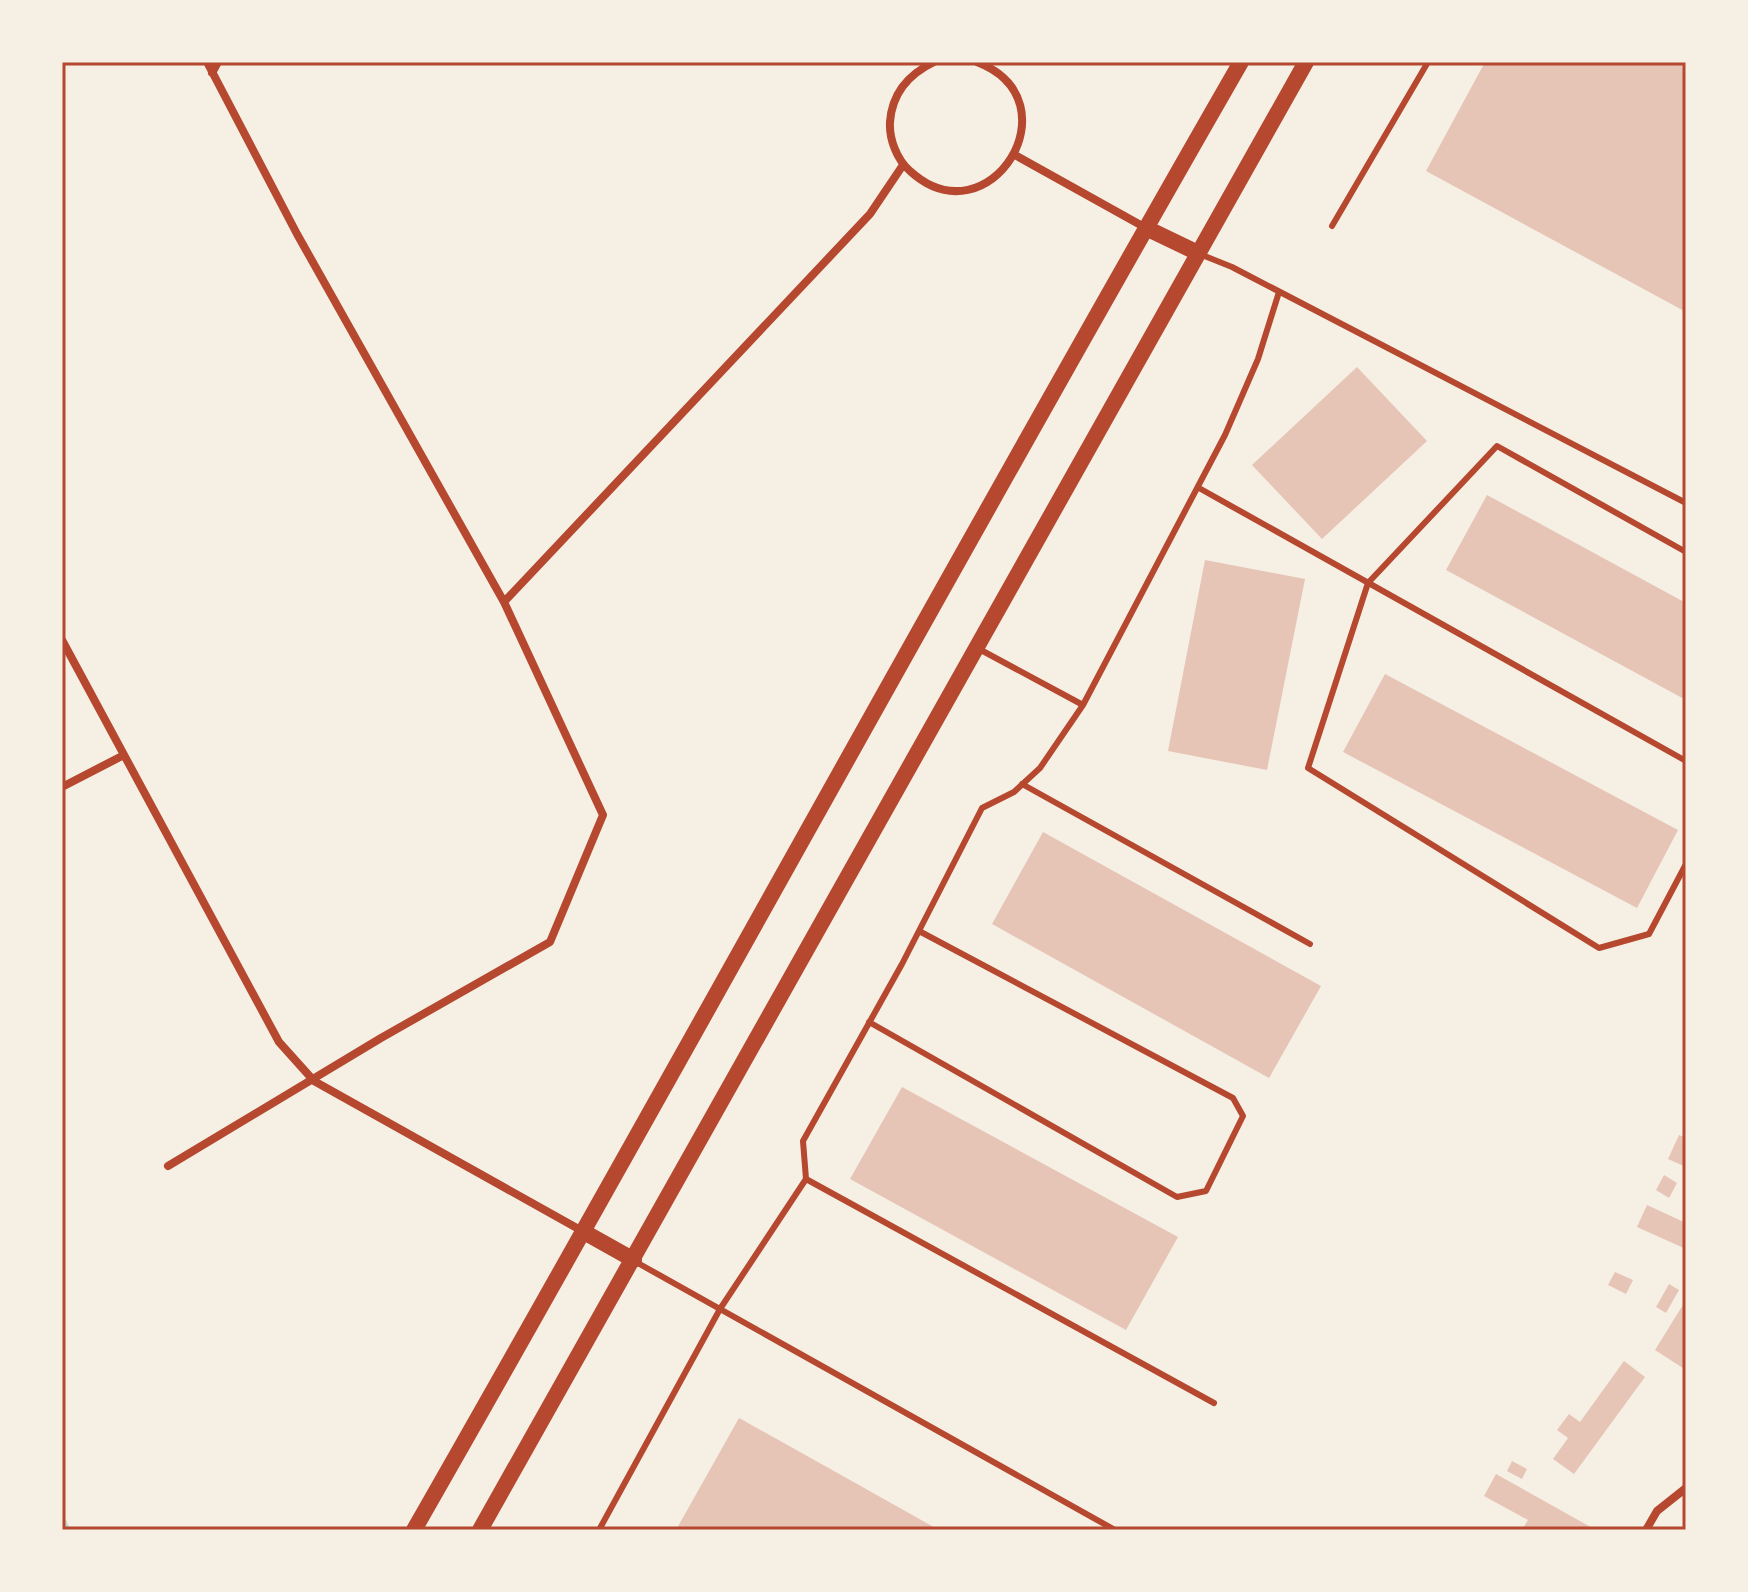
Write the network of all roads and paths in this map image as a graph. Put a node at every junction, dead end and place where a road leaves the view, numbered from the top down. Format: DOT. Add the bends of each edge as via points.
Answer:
graph roads {
  1 [pos="207,62"];
  2 [pos="218,62"];
  3 [pos="934,62"];
  4 [pos="979,62"];
  5 [pos="1241,62"];
  6 [pos="1306,62"];
  7 [pos="1428,62"];
  8 [pos="212,73"];
  9 [pos="1015,155"];
  10 [pos="903,165"];
  11 [pos="1332,226"];
  12 [pos="1146,228"];
  13 [pos="1198,253"];
  14 [pos="1279,292"];
  15 [pos="1199,488"];
  16 [pos="1686,503"];
  17 [pos="1686,552"];
  18 [pos="1368,583"];
  19 [pos="504,602"];
  20 [pos="62,640"];
  21 [pos="976,647"];
  22 [pos="1083,705"];
  23 [pos="122,756"];
  24 [pos="1686,761"];
  25 [pos="1022,784"];
  26 [pos="62,787"];
  27 [pos="1686,864"];
  28 [pos="919,931"];
  29 [pos="1310,944"];
  30 [pos="869,1022"];
  31 [pos="314,1081"];
  32 [pos="168,1166"];
  33 [pos="806,1179"];
  34 [pos="584,1232"];
  35 [pos="634,1260"];
  36 [pos="720,1309"];
  37 [pos="1214,1403"];
  38 [pos="1686,1488"];
  39 [pos="414,1530"];
  40 [pos="480,1530"];
  41 [pos="599,1530"];
  42 [pos="1115,1530"];
  43 [pos="1646,1530"];
  1 -- 8 [label="street"];
  2 -- 8 [label="street"];
  3 -- 10 [label="street" via="903,85 893,104 889,125"];
  4 -- 9 [label="street" via="1014,91 1022,111"];
  5 -- 12 [label="main road"];
  6 -- 13 [label="main road"];
  7 -- 11 [label="lane"];
  8 -- 19 [label="street"];
  9 -- 10 [label="street" via="1002,173 962,191 920,180"];
  9 -- 12 [label="street"];
  10 -- 19 [label="street" via="870,214"];
  12 -- 13 [label="main road"];
  12 -- 34 [label="main road"];
  13 -- 14 [label="lane"];
  13 -- 21 [label="main road"];
  14 -- 15 [label="lane" via="1258,359"];
  14 -- 16 [label="lane"];
  15 -- 18 [label="lane"];
  15 -- 22 [label="lane"];
  17 -- 18 [label="lane" via="1497,446"];
  18 -- 24 [label="lane"];
  18 -- 27 [label="lane" via="1308,768 1599,948 1649,934"];
  19 -- 31 [label="street" via="603,815 550,942"];
  20 -- 23 [label="street"];
  21 -- 22 [label="lane"];
  21 -- 35 [label="main road"];
  22 -- 25 [label="lane" via="1040,768"];
  23 -- 26 [label="street"];
  23 -- 31 [label="street" via="279,1042"];
  25 -- 28 [label="lane" via="982,808"];
  25 -- 29 [label="lane"];
  28 -- 30 [label="lane"];
  28 -- 30 [label="lane" via="1233,1098 1243,1116 1206,1191 1177,1197"];
  30 -- 33 [label="lane" via="803,1141"];
  31 -- 32 [label="street"];
  31 -- 34 [label="street"];
  33 -- 36 [label="lane"];
  33 -- 37 [label="lane"];
  34 -- 35 [label="main road"];
  34 -- 39 [label="main road"];
  35 -- 36 [label="lane"];
  35 -- 40 [label="main road"];
  36 -- 41 [label="lane"];
  36 -- 42 [label="lane"];
  38 -- 43 [label="street" via="1657,1511"];
}
